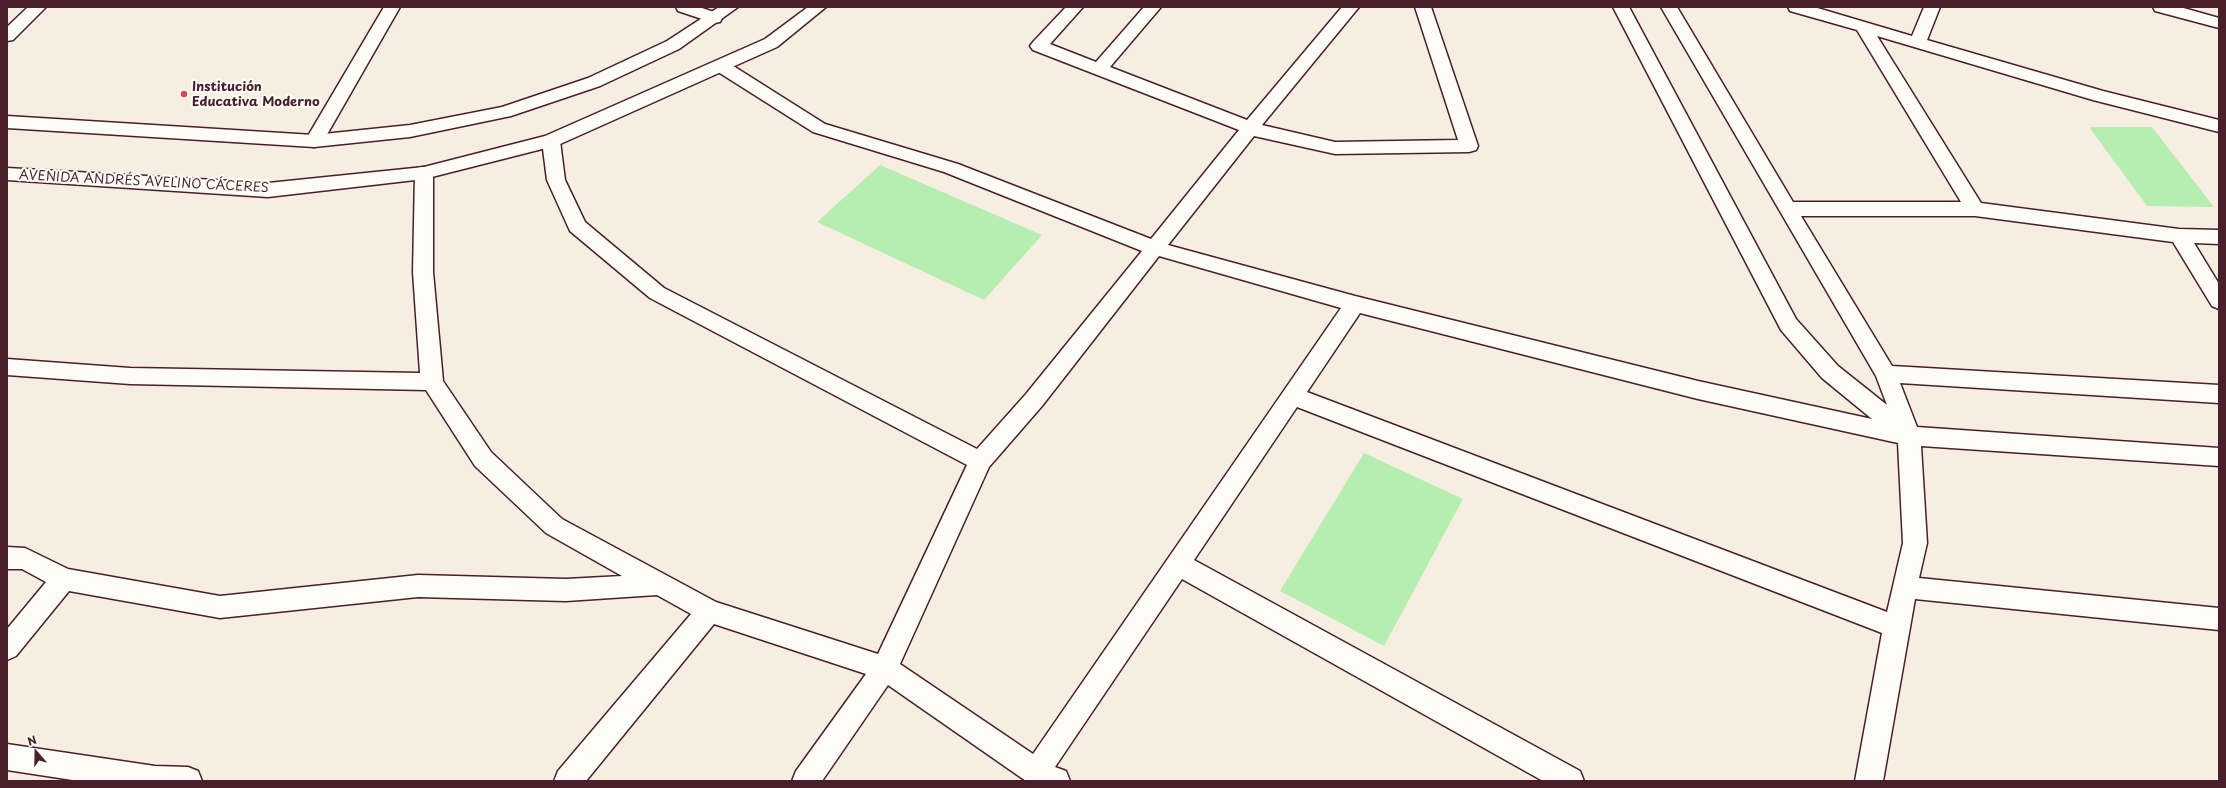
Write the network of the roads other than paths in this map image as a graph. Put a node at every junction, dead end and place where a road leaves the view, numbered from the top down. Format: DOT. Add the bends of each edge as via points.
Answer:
graph roads {
  1 [pos="38,7"];
  2 [pos="392,7"];
  3 [pos="684,7"];
  4 [pos="730,7"];
  5 [pos="818,7"];
  6 [pos="1075,7"];
  7 [pos="1153,7"];
  8 [pos="1351,7"];
  9 [pos="1423,7"];
  10 [pos="1621,7"];
  11 [pos="1669,7"];
  12 [pos="1796,7"];
  13 [pos="1932,7"];
  14 [pos="2162,7"];
  15 [pos="714,18"];
  16 [pos="2219,24"];
  17 [pos="1863,27"];
  18 [pos="7,36"];
  19 [pos="1917,43"];
  20 [pos="721,66"];
  21 [pos="1099,69"];
  22 [pos="7,122"];
  23 [pos="2219,126"];
  24 [pos="1250,128"];
  25 [pos="314,141"];
  26 [pos="551,141"];
  27 [pos="424,173"];
  28 [pos="7,174"];
  29 [pos="1787,209"];
  30 [pos="1975,209"];
  31 [pos="2179,236"];
  32 [pos="2219,238"];
  33 [pos="1155,248"];
  34 [pos="2219,301"];
  35 [pos="1355,304"];
  36 [pos="7,367"];
  37 [pos="1886,374"];
  38 [pos="432,382"];
  39 [pos="2219,394"];
  40 [pos="1292,396"];
  41 [pos="1909,436"];
  42 [pos="2219,457"];
  43 [pos="980,462"];
  44 [pos="7,558"];
  45 [pos="1178,564"];
  46 [pos="64,579"];
  47 [pos="662,584"];
  48 [pos="1905,587"];
  49 [pos="709,611"];
  50 [pos="2219,619"];
  51 [pos="1896,627"];
  52 [pos="7,648"];
  53 [pos="886,668"];
  54 [pos="7,757"];
  55 [pos="1046,776"];
  56 [pos="188,781"];
  57 [pos="568,781"];
  58 [pos="806,781"];
  59 [pos="1570,781"];
  60 [pos="1869,781"];
  1 -- 18 [label="street"];
  2 -- 25 [label="street"];
  3 -- 15 [label="street"];
  4 -- 15 [label="street"];
  5 -- 20 [label="street, AVENIDA ANDRÉS AVELINO CÁCERES" via="770,43"];
  6 -- 21 [label="street" via="1039,46"];
  7 -- 21 [label="street"];
  8 -- 24 [label="street"];
  9 -- 24 [label="street" via="1469,146 1335,148"];
  10 -- 41 [label="street" via="1788,324 1830,372"];
  11 -- 29 [label="street"];
  12 -- 17 [label="street"];
  13 -- 19 [label="street"];
  14 -- 16 [label="street"];
  15 -- 25 [label="street" via="673,45 594,82 505,112 410,131"];
  17 -- 19 [label="street"];
  17 -- 30 [label="street"];
  19 -- 23 [label="street" via="2100,96"];
  20 -- 26 [label="street, AVENIDA ANDRÉS AVELINO CÁCERES"];
  20 -- 33 [label="street" via="819,128 951,168"];
  21 -- 24 [label="street"];
  22 -- 25 [label="street"];
  24 -- 33 [label="street"];
  26 -- 27 [label="street, AVENIDA ANDRÉS AVELINO CÁCERES"];
  26 -- 43 [label="street" via="556,180 577,226 657,293"];
  27 -- 28 [label="street, AVENIDA ANDRÉS AVELINO CÁCERES" via="268,190"];
  27 -- 38 [label="street" via="423,272"];
  29 -- 30 [label="street"];
  29 -- 37 [label="street"];
  30 -- 31 [label="street"];
  31 -- 32 [label="street"];
  31 -- 34 [label="street"];
  33 -- 35 [label="street"];
  33 -- 43 [label="street" via="1034,400"];
  35 -- 40 [label="street"];
  35 -- 41 [label="street" via="1698,390"];
  36 -- 38 [label="street" via="130,376"];
  37 -- 39 [label="street"];
  37 -- 41 [label="street"];
  38 -- 47 [label="street" via="483,459 554,526"];
  40 -- 45 [label="street"];
  40 -- 51 [label="street"];
  41 -- 42 [label="street"];
  41 -- 48 [label="street" via="1915,543"];
  43 -- 53 [label="street"];
  44 -- 46 [label="street" via="25,559"];
  45 -- 55 [label="street"];
  45 -- 59 [label="street"];
  46 -- 47 [label="street" via="220,607 418,586 566,590"];
  46 -- 52 [label="street"];
  47 -- 49 [label="street"];
  48 -- 50 [label="street"];
  48 -- 51 [label="street"];
  49 -- 53 [label="street"];
  49 -- 57 [label="street"];
  51 -- 60 [label="street"];
  53 -- 55 [label="street"];
  53 -- 58 [label="street"];
  54 -- 56 [label="street" via="155,779"];
}
